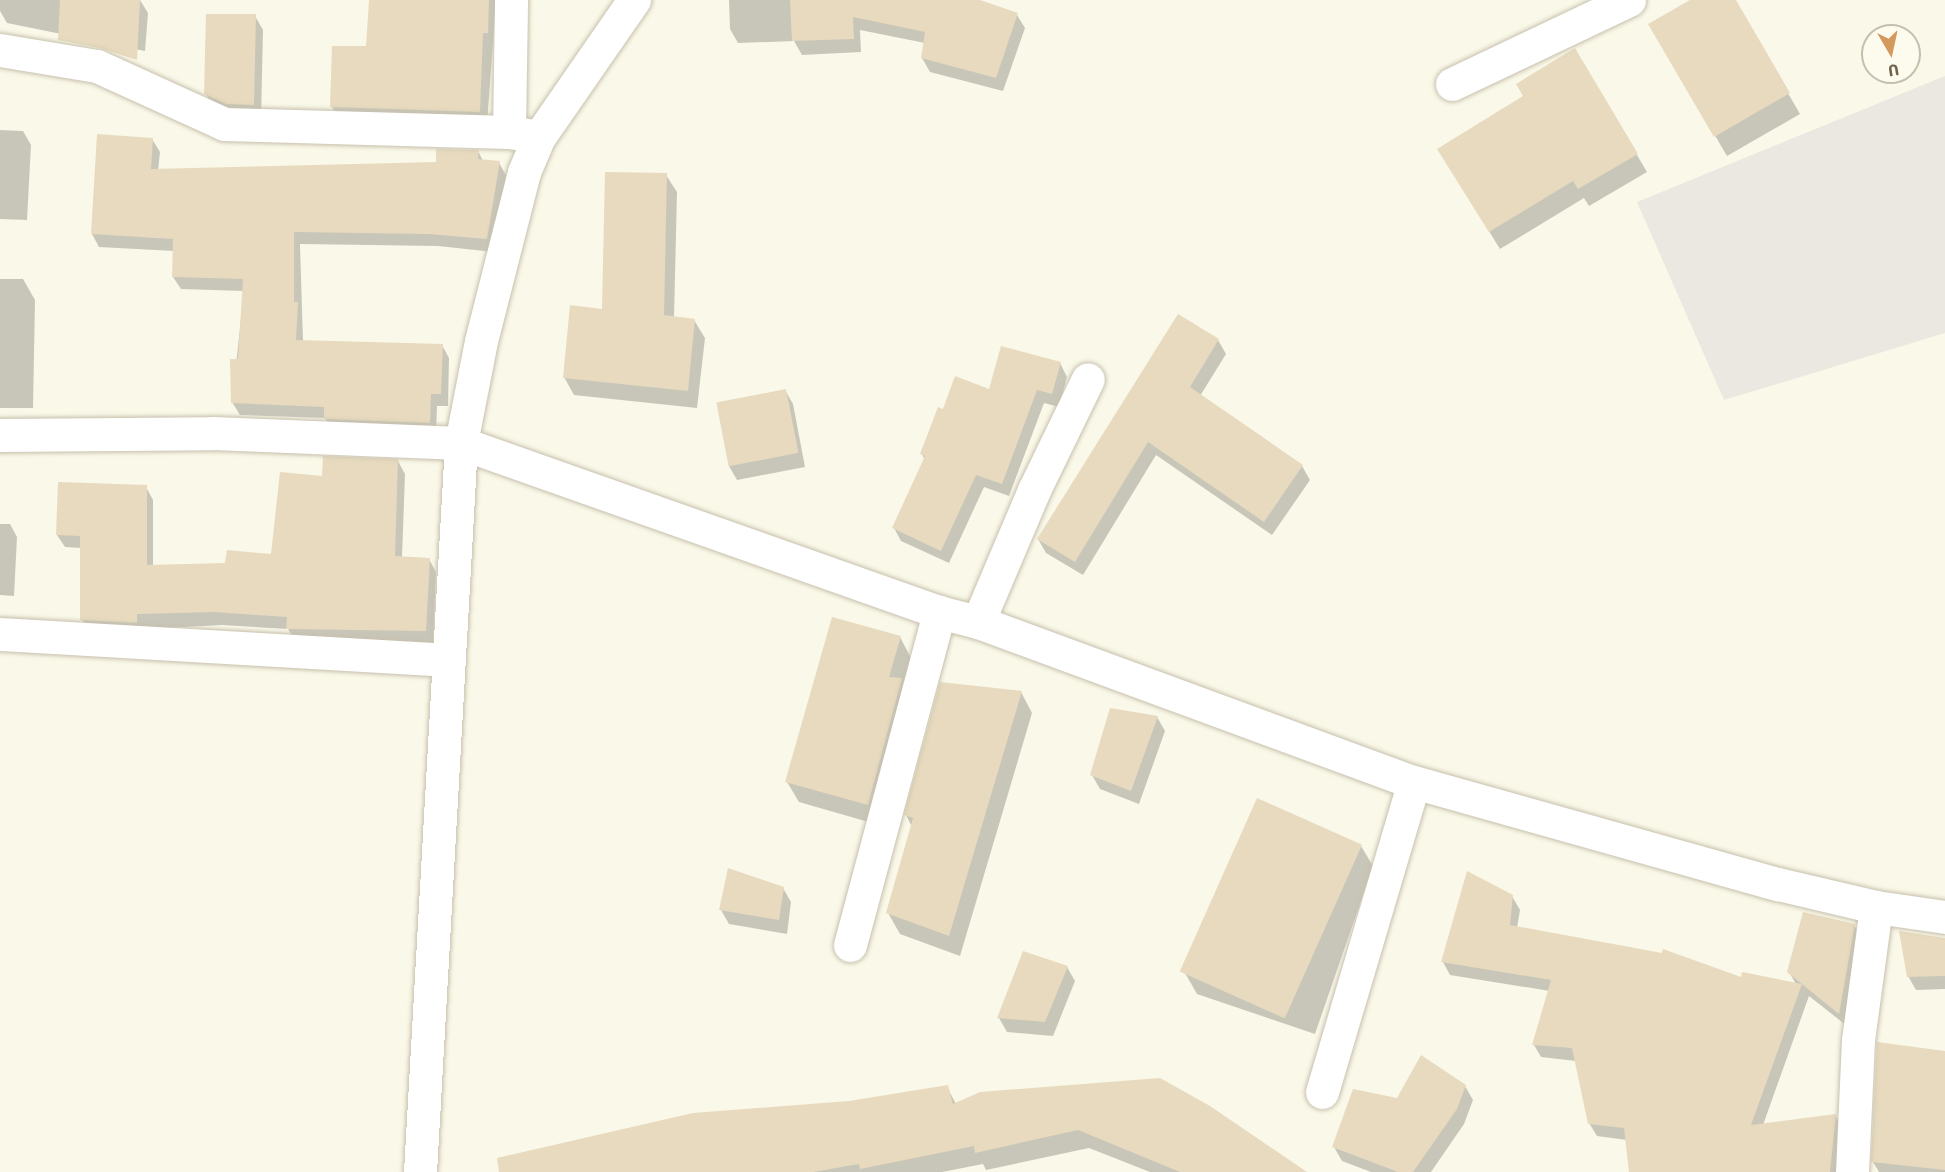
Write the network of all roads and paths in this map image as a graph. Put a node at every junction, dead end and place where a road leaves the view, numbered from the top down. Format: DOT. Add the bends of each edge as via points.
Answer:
graph roads {
  1 [pos="511,0"];
  2 [pos="634,0"];
  3 [pos="1629,0"];
  4 [pos="0,50"];
  5 [pos="1452,84"];
  6 [pos="524,134"];
  7 [pos="1088,379"];
  8 [pos="0,435"];
  9 [pos="460,443"];
  10 [pos="939,612"];
  11 [pos="978,622"];
  12 [pos="0,634"];
  13 [pos="446,660"];
  14 [pos="1414,782"];
  15 [pos="1876,907"];
  16 [pos="1945,917"];
  17 [pos="850,945"];
  18 [pos="1322,1092"];
  19 [pos="420,1172"];
  20 [pos="1852,1172"];
  1 -- 6 [label="street"];
  2 -- 6 [label="street"];
  3 -- 5 [label="street"];
  4 -- 6 [label="street" via="97,66 224,124"];
  6 -- 9 [label="street" via="524,172"];
  7 -- 11 [label="street" via="1034,490"];
  8 -- 9 [label="street" via="213,433"];
  9 -- 10 [label="street"];
  9 -- 13 [label="street"];
  10 -- 11 [label="street"];
  10 -- 17 [label="street"];
  11 -- 14 [label="street"];
  12 -- 13 [label="street"];
  13 -- 19 [label="street"];
  14 -- 15 [label="street" via="1591,835"];
  14 -- 18 [label="street"];
  15 -- 16 [label="street"];
  15 -- 20 [label="street" via="1858,1040"];
}
